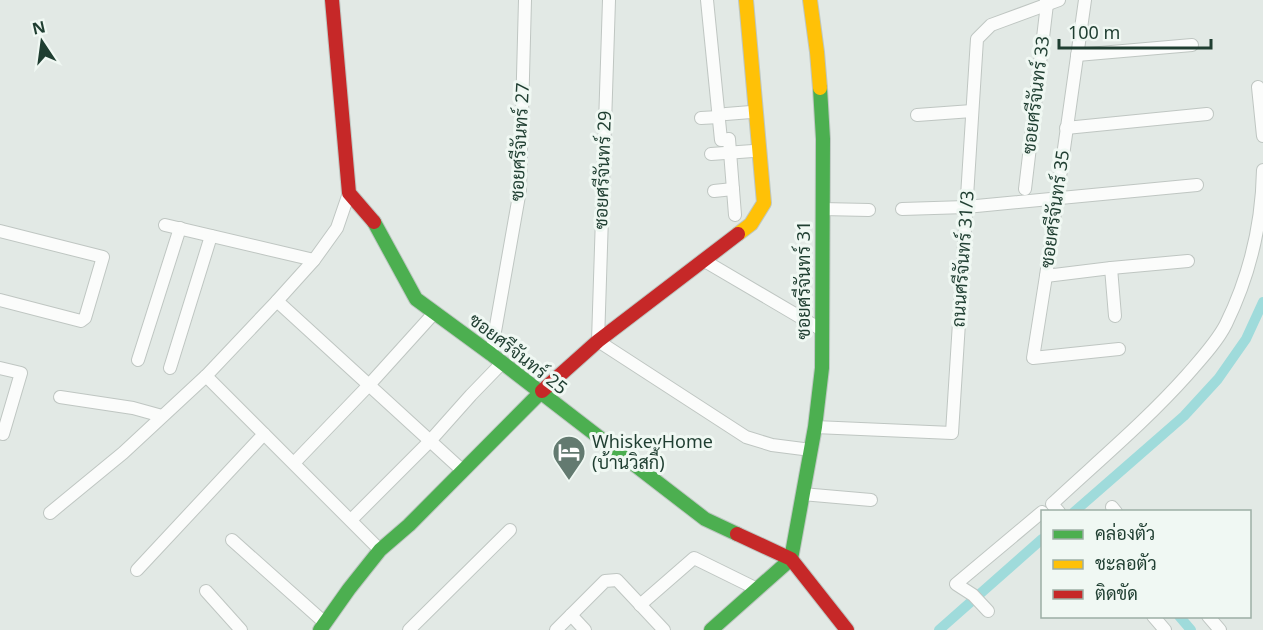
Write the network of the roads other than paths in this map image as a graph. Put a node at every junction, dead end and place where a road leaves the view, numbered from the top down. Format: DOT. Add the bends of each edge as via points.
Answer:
graph roads {
  1 [pos="332,0"];
  2 [pos="525,0"];
  3 [pos="609,0"];
  4 [pos="707,0"];
  5 [pos="715,0"];
  6 [pos="746,0"];
  7 [pos="810,0"];
  8 [pos="1084,0"];
  9 [pos="1050,1"];
  10 [pos="1191,45"];
  11 [pos="1077,55"];
  12 [pos="1258,87"];
  13 [pos="972,111"];
  14 [pos="751,112"];
  15 [pos="1207,114"];
  16 [pos="917,115"];
  17 [pos="722,116"];
  18 [pos="701,118"];
  19 [pos="1066,128"];
  20 [pos="728,132"];
  21 [pos="1263,136"];
  22 [pos="753,151"];
  23 [pos="730,153"];
  24 [pos="711,154"];
  25 [pos="1263,170"];
  26 [pos="1197,186"];
  27 [pos="733,189"];
  28 [pos="1025,189"];
  29 [pos="714,191"];
  30 [pos="349,194"];
  31 [pos="1056,199"];
  32 [pos="966,207"];
  33 [pos="822,208"];
  34 [pos="902,209"];
  35 [pos="869,210"];
  36 [pos="735,215"];
  37 [pos="165,225"];
  38 [pos="180,228"];
  39 [pos="0,231"];
  40 [pos="211,236"];
  41 [pos="314,260"];
  42 [pos="703,260"];
  43 [pos="1188,261"];
  44 [pos="1112,268"];
  45 [pos="1046,276"];
  46 [pos="0,300"];
  47 [pos="277,301"];
  48 [pos="435,312"];
  49 [pos="1115,316"];
  50 [pos="822,330"];
  51 [pos="598,341"];
  52 [pos="1119,349"];
  53 [pos="491,354"];
  54 [pos="138,360"];
  55 [pos="502,363"];
  56 [pos="0,368"];
  57 [pos="170,368"];
  58 [pos="206,376"];
  59 [pos="369,385"];
  60 [pos="540,393"];
  61 [pos="60,397"];
  62 [pos="162,416"];
  63 [pos="815,428"];
  64 [pos="0,433"];
  65 [pos="264,434"];
  66 [pos="430,441"];
  67 [pos="811,450"];
  68 [pos="294,463"];
  69 [pos="463,471"];
  70 [pos="802,494"];
  71 [pos="871,500"];
  72 [pos="1049,510"];
  73 [pos="50,513"];
  74 [pos="1041,516"];
  75 [pos="351,520"];
  76 [pos="510,530"];
  77 [pos="232,540"];
  78 [pos="380,549"];
  79 [pos="791,559"];
  80 [pos="137,570"];
  81 [pos="757,589"];
  82 [pos="206,591"];
  83 [pos="640,604"];
  84 [pos="986,609"];
  85 [pos="571,615"];
  86 [pos="1155,618"];
  87 [pos="1210,618"];
  88 [pos="323,626"];
  89 [pos="241,630"];
  90 [pos="409,630"];
  91 [pos="556,630"];
  92 [pos="585,630"];
  93 [pos="664,630"];
  94 [pos="711,630"];
  95 [pos="847,630"];
  96 [pos="1165,630"];
  97 [pos="1220,630"];
  1 -- 30 [label="street"];
  2 -- 53 [label="street, ซอยศรีจันทร์ 27" via="520,190"];
  3 -- 51 [label="street, ซอยศรีจันทร์ 29"];
  4 -- 17 [label="street"];
  5 -- 17 [label="street"];
  6 -- 42 [label="street" via="764,203 751,224"];
  7 -- 33 [label="street, ซอยศรีจันทร์ 31" via="823,139"];
  8 -- 11 [label="street, ซอยศรีจันทร์ 35"];
  9 -- 13 [label="street, ถนนศรีจันทร์ 31/3" via="991,25 977,39"];
  9 -- 28 [label="street, ซอยศรีจันทร์ 33"];
  10 -- 11 [label="street"];
  11 -- 19 [label="street, ซอยศรีจันทร์ 35"];
  12 -- 21 [label="street"];
  13 -- 16 [label="street"];
  13 -- 32 [label="street, ถนนศรีจันทร์ 31/3"];
  14 -- 17 [label="street"];
  15 -- 19 [label="street"];
  17 -- 18 [label="street"];
  17 -- 20 [label="street"];
  17 -- 23 [label="street" via="722,140 729,139"];
  19 -- 31 [label="street, ซอยศรีจันทร์ 35"];
  22 -- 23 [label="street"];
  23 -- 24 [label="street"];
  23 -- 27 [label="street"];
  25 -- 72 [label="street" via="1254,245 1225,326 1166,398"];
  26 -- 31 [label="street"];
  27 -- 29 [label="street"];
  27 -- 36 [label="street"];
  30 -- 41 [label="street" via="337,228"];
  30 -- 48 [label="street, ซอยศรีจันทร์ 25" via="372,219 416,299"];
  31 -- 32 [label="street"];
  31 -- 45 [label="street, ซอยศรีจันทร์ 35"];
  32 -- 34 [label="street"];
  32 -- 63 [label="street, ถนนศรีจันทร์ 31/3" via="952,434"];
  33 -- 35 [label="street"];
  33 -- 50 [label="street, ซอยศรีจันทร์ 31"];
  37 -- 38 [label="street"];
  38 -- 40 [label="street"];
  38 -- 54 [label="street"];
  39 -- 46 [label="street" via="103,257 81,321"];
  40 -- 41 [label="street"];
  40 -- 57 [label="street"];
  41 -- 47 [label="street"];
  42 -- 50 [label="street"];
  42 -- 51 [label="street"];
  43 -- 44 [label="street, ซอยศรีจันทร์ 35"];
  44 -- 45 [label="street, ซอยศรีจันทร์ 35"];
  44 -- 49 [label="street"];
  45 -- 52 [label="street" via="1033,358"];
  47 -- 58 [label="street"];
  47 -- 59 [label="street"];
  48 -- 53 [label="street, ซอยศรีจันทร์ 25"];
  48 -- 59 [label="street"];
  50 -- 63 [label="street, ซอยศรีจันทร์ 31"];
  51 -- 60 [label="street"];
  51 -- 67 [label="street" via="746,437"];
  53 -- 55 [label="street, ซอยศรีจันทร์ 25"];
  55 -- 60 [label="street, ซอยศรีจันทร์ 25"];
  55 -- 66 [label="street"];
  56 -- 64 [label="street" via="21,373 3,434"];
  58 -- 62 [label="street"];
  58 -- 65 [label="street"];
  59 -- 66 [label="street"];
  59 -- 68 [label="street"];
  60 -- 69 [label="street"];
  60 -- 79 [label="street, ซอยศรีจันทร์ 25" via="705,519"];
  61 -- 62 [label="street"];
  62 -- 73 [label="street"];
  63 -- 67 [label="street, ซอยศรีจันทร์ 31"];
  65 -- 68 [label="street"];
  65 -- 80 [label="street"];
  66 -- 69 [label="street"];
  66 -- 75 [label="street"];
  67 -- 70 [label="street, ซอยศรีจันทร์ 31"];
  68 -- 75 [label="street"];
  69 -- 78 [label="street"];
  70 -- 71 [label="street"];
  70 -- 79 [label="street, ซอยศรีจันทร์ 31"];
  74 -- 84 [label="street" via="956,584"];
  75 -- 78 [label="street"];
  76 -- 90 [label="street"];
  77 -- 88 [label="street"];
  78 -- 88 [label="street"];
  79 -- 81 [label="street"];
  79 -- 95 [label="street, ซอยศรีจันทร์ 25"];
  81 -- 83 [label="street" via="694,558"];
  81 -- 94 [label="street"];
  82 -- 89 [label="street"];
  83 -- 85 [label="street" via="617,580 605,581"];
  83 -- 93 [label="street"];
  85 -- 91 [label="street"];
  85 -- 92 [label="street"];
  86 -- 96 [label="street"];
  87 -- 97 [label="street"];
}
